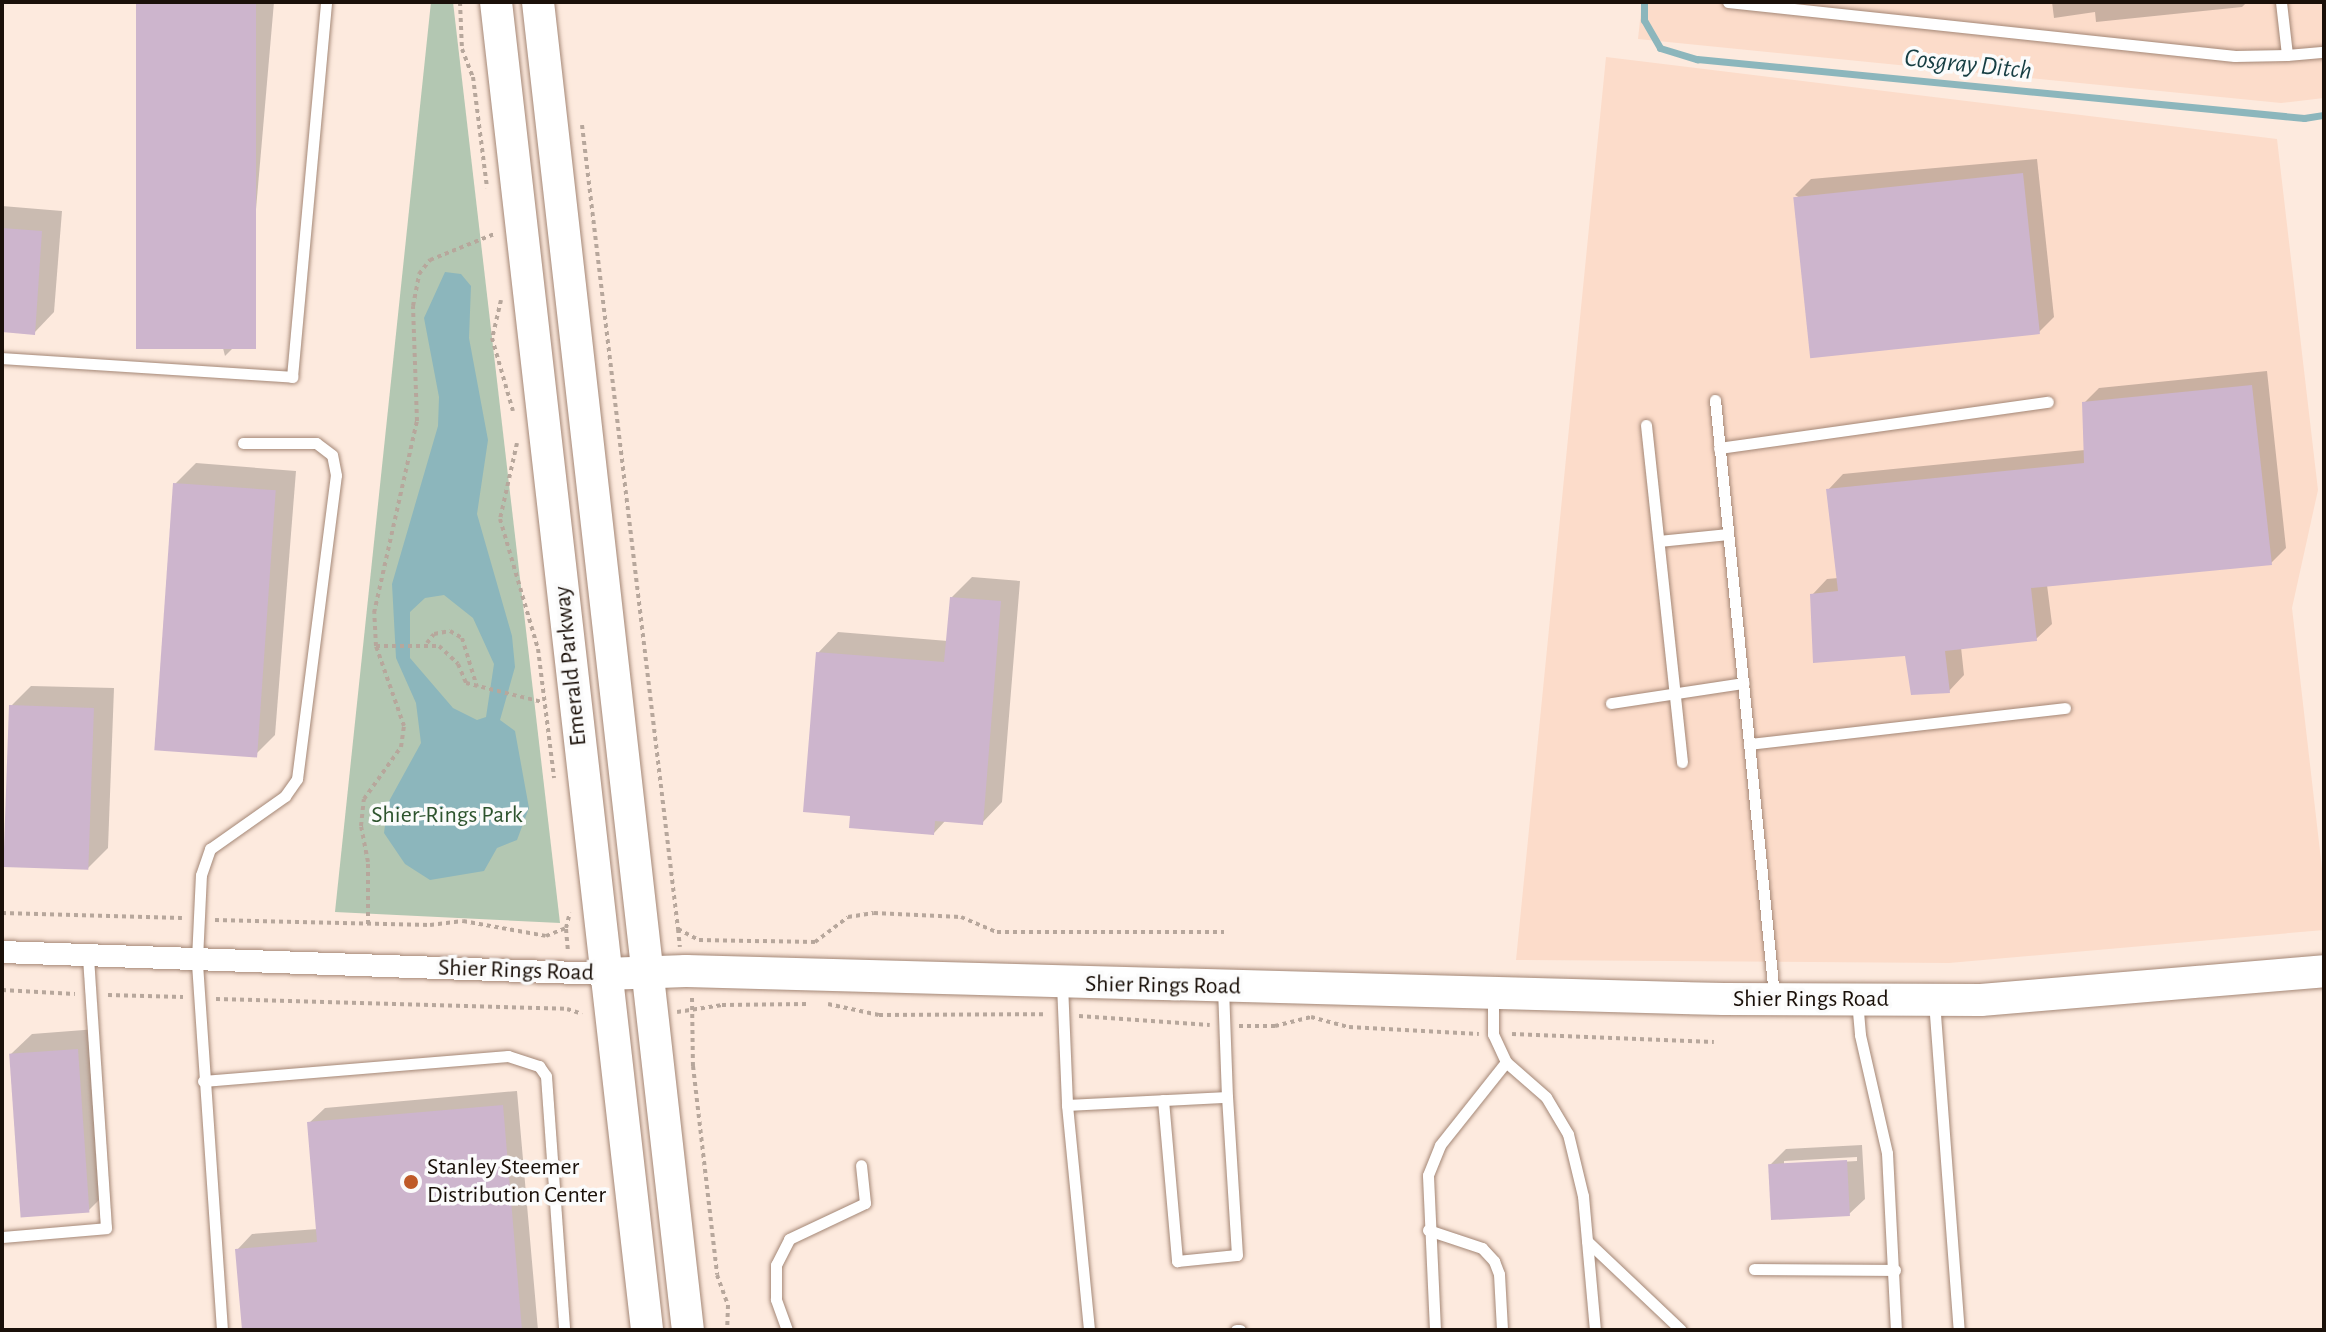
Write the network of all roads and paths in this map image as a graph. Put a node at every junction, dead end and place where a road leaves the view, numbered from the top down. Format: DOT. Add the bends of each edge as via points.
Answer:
graph roads {
  1 [pos="326,2"];
  2 [pos="460,2"];
  3 [pos="496,2"];
  4 [pos="538,2"];
  5 [pos="1728,2"];
  6 [pos="2281,2"];
  7 [pos="1797,8"];
  8 [pos="2324,52"];
  9 [pos="2287,55"];
  10 [pos="582,120"];
  11 [pos="489,204"];
  12 [pos="492,219"];
  13 [pos="494,234"];
  14 [pos="496,249"];
  15 [pos="502,296"];
  16 [pos="2,358"];
  17 [pos="1715,400"];
  18 [pos="2048,402"];
  19 [pos="515,417"];
  20 [pos="1646,425"];
  21 [pos="519,429"];
  22 [pos="243,443"];
  23 [pos="1719,448"];
  24 [pos="1728,534"];
  25 [pos="1659,541"];
  26 [pos="426,644"];
  27 [pos="376,646"];
  28 [pos="1743,683"];
  29 [pos="477,687"];
  30 [pos="1677,693"];
  31 [pos="542,702"];
  32 [pos="1611,703"];
  33 [pos="2065,708"];
  34 [pos="1749,744"];
  35 [pos="1682,762"];
  36 [pos="556,788"];
  37 [pos="572,906"];
  38 [pos="2,913"];
  39 [pos="199,919"];
  40 [pos="368,924"];
  41 [pos="1224,932"];
  42 [pos="2,952"];
  43 [pos="88,955"];
  44 [pos="197,959"];
  45 [pos="651,971"];
  46 [pos="2324,971"];
  47 [pos="605,974"];
  48 [pos="1062,983"];
  49 [pos="1223,987"];
  50 [pos="1493,991"];
  51 [pos="1775,1000"];
  52 [pos="1857,1000"];
  53 [pos="1934,1000"];
  54 [pos="1061,1015"];
  55 [pos="1223,1025"];
  56 [pos="1493,1034"];
  57 [pos="1714,1042"];
  58 [pos="1506,1062"];
  59 [pos="203,1081"];
  60 [pos="1227,1097"];
  61 [pos="1163,1100"];
  62 [pos="1067,1105"];
  63 [pos="861,1165"];
  64 [pos="1428,1230"];
  65 [pos="2,1237"];
  66 [pos="1587,1241"];
  67 [pos="1754,1269"];
  68 [pos="1895,1270"];
  69 [pos="222,1330"];
  70 [pos="564,1330"];
  71 [pos="647,1330"];
  72 [pos="688,1330"];
  73 [pos="727,1330"];
  74 [pos="787,1330"];
  75 [pos="1089,1330"];
  76 [pos="1435,1330"];
  77 [pos="1502,1330"];
  78 [pos="1595,1330"];
  79 [pos="1681,1330"];
  80 [pos="1896,1330"];
  81 [pos="1959,1330"];
  1 -- 16 [label="lane" via="292,377"];
  2 -- 11 [label="path" via="462,49 473,77"];
  3 -- 47 [label="main road, Emerald Parkway"];
  4 -- 45 [label="main road, Emerald Parkway"];
  5 -- 7 [label="lane"];
  6 -- 9 [label="lane"];
  7 -- 9 [label="lane" via="2235,56"];
  8 -- 9 [label="lane"];
  10 -- 41 [label="path" via="678,929 699,940 815,942 848,917 874,913 961,917 997,932"];
  12 -- 13 [label="path"];
  13 -- 14 [label="path"];
  13 -- 27 [label="path" via="430,260 419,274 413,306 417,421 374,613"];
  15 -- 19 [label="path" via="492,338"];
  17 -- 23 [label="lane"];
  18 -- 23 [label="lane"];
  20 -- 25 [label="lane"];
  21 -- 31 [label="path" via="500,519 525,592 538,649"];
  22 -- 39 [label="lane" via="316,443 332,455 336,475 297,779 285,796 210,849 201,875"];
  23 -- 24 [label="lane"];
  24 -- 25 [label="lane"];
  24 -- 28 [label="lane"];
  25 -- 30 [label="lane"];
  26 -- 27 [label="path"];
  26 -- 29 [label="path" via="439,646 458,664 466,683"];
  26 -- 29 [label="path" via="434,634 450,631 462,638"];
  27 -- 40 [label="path" via="404,726 401,747 364,799"];
  28 -- 30 [label="lane"];
  28 -- 34 [label="lane"];
  29 -- 31 [label="path" via="511,699"];
  30 -- 32 [label="lane"];
  30 -- 35 [label="lane"];
  31 -- 36 [label="path"];
  33 -- 34 [label="lane"];
  34 -- 51 [label="lane"];
  37 -- 40 [label="path" via="566,928 546,936 463,921"];
  38 -- 39 [label="path"];
  39 -- 40 [label="path"];
  39 -- 44 [label="lane"];
  42 -- 43 [label="street, Shier Rings Road"];
  43 -- 44 [label="street, Shier Rings Road"];
  43 -- 65 [label="lane" via="106,1228"];
  44 -- 47 [label="street, Shier Rings Road"];
  44 -- 59 [label="lane"];
  45 -- 47 [label="main road, Shier Rings Road"];
  45 -- 48 [label="main road, Shier Rings Road"];
  45 -- 72 [label="main road, Emerald Parkway"];
  46 -- 53 [label="main road, Shier Rings Road" via="2164,987"];
  47 -- 71 [label="main road, Emerald Parkway"];
  48 -- 49 [label="main road, Shier Rings Road"];
  48 -- 54 [label="lane"];
  49 -- 50 [label="main road, Shier Rings Road"];
  49 -- 55 [label="lane"];
  50 -- 51 [label="main road, Shier Rings Road"];
  50 -- 56 [label="lane"];
  51 -- 52 [label="main road, Shier Rings Road"];
  52 -- 53 [label="main road, Shier Rings Road"];
  52 -- 68 [label="lane" via="1887,1153"];
  53 -- 81 [label="lane"];
  54 -- 55 [label="path"];
  54 -- 62 [label="lane"];
  54 -- 73 [label="path" via="879,1015 823,1003 722,1005 695,1012 693,1066 717,1275 728,1305"];
  55 -- 56 [label="path" via="1275,1026 1311,1017 1349,1027"];
  55 -- 60 [label="lane"];
  56 -- 57 [label="path"];
  56 -- 58 [label="lane"];
  58 -- 64 [label="lane" via="1440,1145 1428,1175"];
  58 -- 66 [label="lane" via="1546,1097 1568,1134"];
  59 -- 69 [label="lane"];
  59 -- 70 [label="lane" via="508,1056 539,1066 546,1076"];
  60 -- 61 [label="lane"];
  60 -- 61 [label="lane" via="1237,1255 1177,1261"];
  61 -- 62 [label="lane"];
  62 -- 75 [label="lane"];
  63 -- 74 [label="lane" via="865,1203 789,1239 776,1265 776,1299"];
  64 -- 76 [label="lane"];
  64 -- 77 [label="lane" via="1482,1248 1494,1261"];
  66 -- 78 [label="lane"];
  66 -- 79 [label="lane"];
  67 -- 68 [label="lane"];
  68 -- 80 [label="lane"];
}
